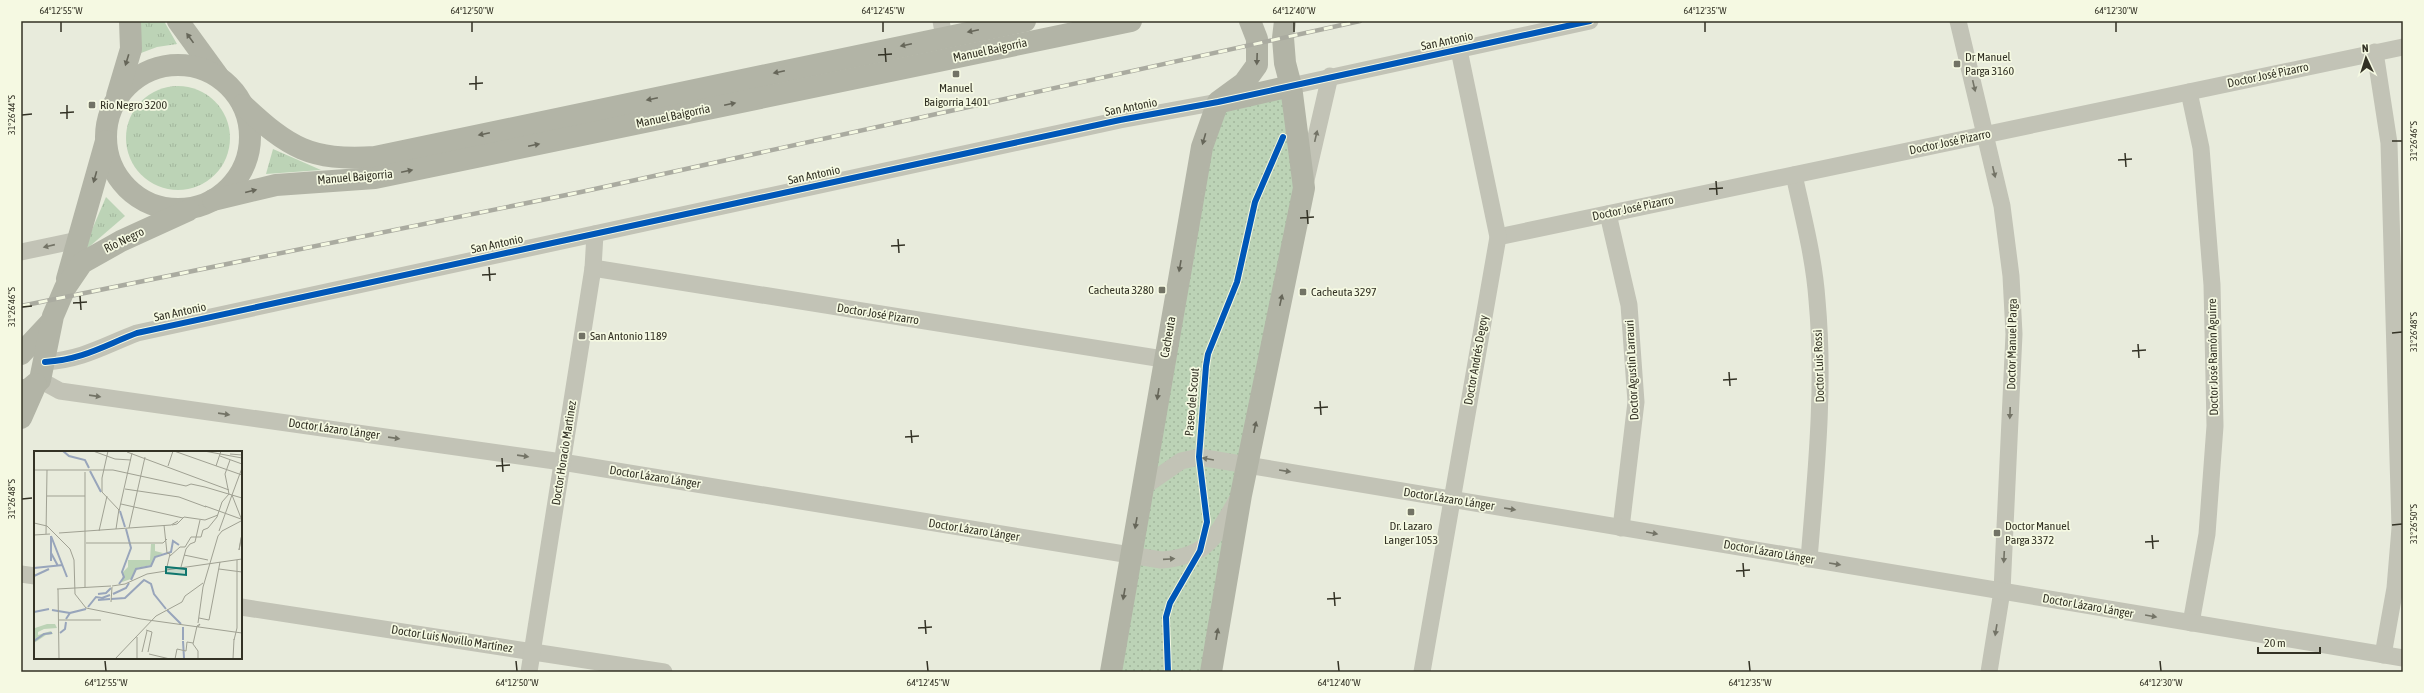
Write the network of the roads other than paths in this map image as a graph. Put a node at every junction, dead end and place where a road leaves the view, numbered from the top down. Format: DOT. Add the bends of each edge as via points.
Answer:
graph roads {
  1 [pos="130,21"];
  2 [pos="178,21"];
  3 [pos="1025,21"];
  4 [pos="1131,21"];
  5 [pos="1250,21"];
  6 [pos="1285,21"];
  7 [pos="1590,21"];
  8 [pos="1958,21"];
  9 [pos="943,29"];
  10 [pos="2403,47"];
  11 [pos="1459,50"];
  12 [pos="2376,52"];
  13 [pos="1330,76"];
  14 [pos="219,77"];
  15 [pos="1291,86"];
  16 [pos="2189,92"];
  17 [pos="1218,102"];
  18 [pos="114,103"];
  19 [pos="243,105"];
  20 [pos="1985,134"];
  21 [pos="106,140"];
  22 [pos="1794,175"];
  23 [pos="1304,188"];
  24 [pos="203,204"];
  25 [pos="1608,214"];
  26 [pos="594,234"];
  27 [pos="1498,237"];
  28 [pos="78,240"];
  29 [pos="21,252"];
  30 [pos="593,268"];
  31 [pos="65,288"];
  32 [pos="50,323"];
  33 [pos="21,354"];
  34 [pos="1164,359"];
  35 [pos="36,379"];
  36 [pos="21,418"];
  37 [pos="562,462"];
  38 [pos="1247,465"];
  39 [pos="1142,488"];
  40 [pos="1241,495"];
  41 [pos="1452,499"];
  42 [pos="1621,528"];
  43 [pos="1131,555"];
  44 [pos="1809,559"];
  45 [pos="21,574"];
  46 [pos="34,576"];
  47 [pos="2002,591"];
  48 [pos="242,607"];
  49 [pos="2191,623"];
  50 [pos="532,651"];
  51 [pos="2383,655"];
  52 [pos="2403,658"];
  53 [pos="529,672"];
  54 [pos="664,672"];
  55 [pos="1111,672"];
  56 [pos="1211,672"];
  57 [pos="1422,672"];
  58 [pos="1989,672"];
  1 -- 18 [label="main road, one-way" via="131,49"];
  14 -- 2 [label="main road, one-way"];
  3 -- 9 [label="main road, Manuel Baigorria, one-way"];
  24 -- 4 [label="main road, Manuel Baigorria, one-way" via="276,185 375,178"];
  5 -- 17 [label="main road, one-way" via="1257,39 1257,65 1244,83"];
  6 -- 15 [label="main road" via="1285,63"];
  7 -- 11 [label="street, San Antonio"];
  8 -- 20 [label="street, Doctor Manuel Parga, one-way"];
  9 -- 19 [label="main road, Manuel Baigorria, one-way" via="375,157 347,159 315,155 297,148"];
  10 -- 12 [label="street, Doctor José Pizarro"];
  11 -- 13 [label="street, San Antonio"];
  11 -- 27 [label="street, Doctor Andrés Degoy"];
  12 -- 16 [label="street, Doctor José Pizarro"];
  12 -- 51 [label="street" via="2389,143 2400,528 2395,588"];
  13 -- 15 [label="street, San Antonio"];
  23 -- 13 [label="street, one-way"];
  14 -- 18 [label="main road" via="191,66 161,67 134,80"];
  14 -- 19 [label="main road" via="233,90"];
  15 -- 17 [label="main road, San Antonio"];
  15 -- 23 [label="main road"];
  16 -- 20 [label="street, Doctor José Pizarro"];
  16 -- 49 [label="street, Doctor José Ramón Aguirre" via="2201,148 2212,285 2215,426 2207,534"];
  17 -- 26 [label="street, San Antonio" via="1120,120"];
  17 -- 34 [label="main road, Cacheuta, one-way" via="1202,148"];
  18 -- 21 [label="main road" via="108,121"];
  19 -- 24 [label="main road" via="249,120 251,136 245,166 237,179"];
  20 -- 22 [label="street, Doctor José Pizarro"];
  20 -- 47 [label="street, Doctor Manuel Parga, one-way" via="2007,236 2014,308"];
  21 -- 24 [label="main road" via="110,160 119,179 134,194 166,208"];
  21 -- 28 [label="main road, Río Negro, one-way"];
  22 -- 25 [label="street, Doctor José Pizarro"];
  22 -- 44 [label="street, Doctor Luis Rossi" via="1809,244 1818,308 1821,402"];
  38 -- 23 [label="main road, one-way"];
  24 -- 31 [label="main road, Río Negro" via="95,254 82,263"];
  25 -- 27 [label="street, Doctor José Pizarro"];
  25 -- 42 [label="street, Doctor Agustín Larrauri" via="1629,305 1636,402"];
  26 -- 30 [label="street, Doctor Horacio Martinez"];
  26 -- 35 [label="street, San Antonio" via="137,333 97,352 64,360"];
  27 -- 41 [label="street, Doctor Andrés Degoy"];
  28 -- 29 [label="street, one-way"];
  28 -- 31 [label="main road, Río Negro"];
  30 -- 34 [label="street, Doctor José Pizarro"];
  30 -- 37 [label="street, Doctor Horacio Martinez"];
  31 -- 32 [label="main road, Río Negro"];
  32 -- 33 [label="main road, Río Negro"];
  32 -- 35 [label="main road, Río Negro"];
  34 -- 39 [label="main road, Cacheuta, one-way"];
  35 -- 36 [label="main road, Río Negro"];
  35 -- 37 [label="street, Doctor Lázaro Lánger, one-way" via="60,391"];
  37 -- 43 [label="street, Doctor Lázaro Lánger"];
  37 -- 50 [label="street, Doctor Horacio Martinez"];
  38 -- 39 [label="street, Doctor Lázaro Lánger, one-way" via="1199,457 1189,458"];
  38 -- 40 [label="main road"];
  38 -- 41 [label="street, Doctor Lázaro Lánger, one-way"];
  39 -- 43 [label="main road, Cacheuta, one-way"];
  43 -- 40 [label="street, Doctor Lázaro Lánger, one-way" via="1161,560 1177,559 1200,551 1217,533"];
  56 -- 40 [label="main road, one-way"];
  41 -- 42 [label="street, Doctor Lázaro Lánger, one-way"];
  41 -- 57 [label="street, Doctor Andrés Degoy"];
  42 -- 44 [label="street, Doctor Lázaro Lánger, one-way"];
  43 -- 55 [label="main road, Cacheuta, one-way"];
  44 -- 47 [label="street, Doctor Lázaro Lánger, one-way"];
  45 -- 46 [label="street"];
  47 -- 49 [label="street, Doctor Lázaro Lánger, one-way"];
  47 -- 58 [label="street, Doctor Manuel Parga, one-way"];
  48 -- 50 [label="street, Doctor Luis Novillo Martínez"];
  49 -- 51 [label="street, Doctor Lázaro Lánger"];
  50 -- 53 [label="street, Doctor Horacio Martinez"];
  50 -- 54 [label="street, Doctor Luis Novillo Martínez"];
  51 -- 52 [label="street, Doctor Lázaro Lánger"];
}
